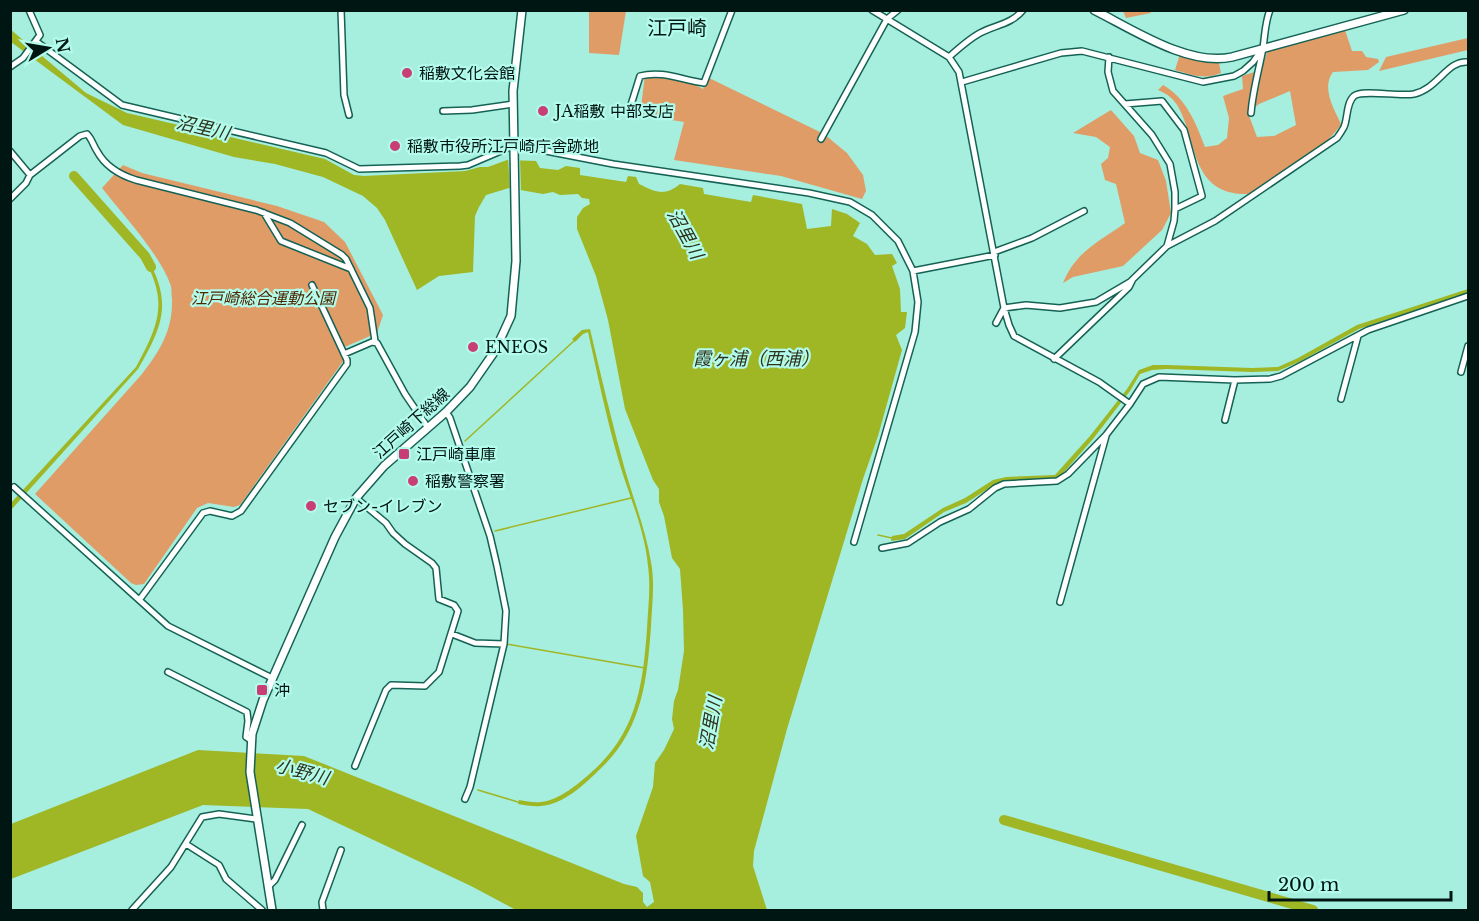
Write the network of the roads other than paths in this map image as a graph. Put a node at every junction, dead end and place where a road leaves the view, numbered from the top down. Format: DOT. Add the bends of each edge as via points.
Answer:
graph roads {
  1 [pos="29,10"];
  2 [pos="341,10"];
  3 [pos="522,10"];
  4 [pos="732,10"];
  5 [pos="872,10"];
  6 [pos="898,10"];
  7 [pos="1023,10"];
  8 [pos="1094,10"];
  9 [pos="1270,10"];
  10 [pos="1404,10"];
  11 [pos="887,19"];
  12 [pos="36,43"];
  13 [pos="1263,48"];
  14 [pos="950,57"];
  15 [pos="1109,57"];
  16 [pos="1468,62"];
  17 [pos="10,67"];
  18 [pos="962,82"];
  19 [pos="513,104"];
  20 [pos="1125,104"];
  21 [pos="630,108"];
  22 [pos="443,111"];
  23 [pos="1251,112"];
  24 [pos="349,115"];
  25 [pos="821,140"];
  26 [pos="514,148"];
  27 [pos="10,151"];
  28 [pos="30,175"];
  29 [pos="10,199"];
  30 [pos="1175,209"];
  31 [pos="1084,211"];
  32 [pos="264,213"];
  33 [pos="1167,246"];
  34 [pos="995,254"];
  35 [pos="351,269"];
  36 [pos="913,271"];
  37 [pos="1133,279"];
  38 [pos="312,285"];
  39 [pos="1468,296"];
  40 [pos="1004,308"];
  41 [pos="996,323"];
  42 [pos="1358,336"];
  43 [pos="375,341"];
  44 [pos="1468,346"];
  45 [pos="344,354"];
  46 [pos="1054,359"];
  47 [pos="1461,372"];
  48 [pos="1235,380"];
  49 [pos="1341,399"];
  50 [pos="1130,404"];
  51 [pos="446,412"];
  52 [pos="1224,420"];
  53 [pos="428,428"];
  54 [pos="1106,435"];
  55 [pos="14,487"];
  56 [pos="356,498"];
  57 [pos="854,542"];
  58 [pos="882,548"];
  59 [pos="140,599"];
  60 [pos="1060,602"];
  61 [pos="452,634"];
  62 [pos="504,644"];
  63 [pos="168,672"];
  64 [pos="272,678"];
  65 [pos="251,744"];
  66 [pos="355,766"];
  67 [pos="465,799"];
  68 [pos="256,817"];
  69 [pos="302,825"];
  70 [pos="186,844"];
  71 [pos="341,850"];
  72 [pos="268,887"];
  73 [pos="132,910"];
  74 [pos="262,910"];
  75 [pos="272,910"];
  76 [pos="324,910"];
  1 -- 12 [label="street" via="40,35"];
  2 -- 24 [label="street" via="344,95"];
  3 -- 19 [label="main road, 江戸崎下総線"];
  4 -- 21 [label="street" via="704,83 650,73 640,76"];
  5 -- 11 [label="street"];
  6 -- 11 [label="street"];
  7 -- 14 [label="street" via="1018,17 970,39"];
  8 -- 13 [label="main road" via="1173,49 1198,57 1223,59"];
  9 -- 13 [label="street"];
  10 -- 13 [label="main road"];
  11 -- 14 [label="street"];
  11 -- 25 [label="street"];
  12 -- 17 [label="street"];
  12 -- 26 [label="street" via="122,105 327,153 359,169 460,166"];
  13 -- 15 [label="street" via="1253,62 1234,76 1203,82"];
  13 -- 23 [label="street"];
  14 -- 18 [label="street"];
  15 -- 18 [label="street" via="1082,51 1061,53"];
  15 -- 20 [label="street" via="1113,91"];
  16 -- 33 [label="street" via="1460,61 1436,83 1416,93 1397,96 1364,92 1354,96 1345,126 1336,138 1215,221"];
  18 -- 34 [label="street"];
  19 -- 22 [label="street"];
  19 -- 26 [label="main road, 江戸崎下総線"];
  20 -- 30 [label="street" via="1170,164"];
  20 -- 30 [label="street" via="1162,101 1184,130 1202,196"];
  26 -- 36 [label="street" via="850,202 872,215 897,241"];
  26 -- 51 [label="main road, 江戸崎下総線" via="516,261 511,315 487,363"];
  27 -- 28 [label="street"];
  28 -- 29 [label="street"];
  28 -- 32 [label="street" via="87,134 107,164 129,178"];
  30 -- 33 [label="street"];
  31 -- 34 [label="street"];
  32 -- 35 [label="street" via="290,223 342,255"];
  32 -- 35 [label="street" via="280,242"];
  33 -- 37 [label="street"];
  34 -- 36 [label="street"];
  34 -- 40 [label="street"];
  35 -- 43 [label="street" via="370,308"];
  36 -- 57 [label="street" via="918,303 915,332"];
  37 -- 40 [label="street" via="1096,302 1060,308"];
  37 -- 46 [label="street"];
  38 -- 45 [label="street"];
  39 -- 42 [label="street"];
  40 -- 41 [label="street"];
  40 -- 46 [label="street" via="1014,336"];
  42 -- 48 [label="street" via="1281,376"];
  42 -- 49 [label="street"];
  43 -- 45 [label="street"];
  43 -- 53 [label="street"];
  44 -- 47 [label="street"];
  45 -- 59 [label="street" via="346,366 241,511 232,516 214,511 203,513"];
  46 -- 50 [label="street" via="1099,382"];
  48 -- 50 [label="street" via="1159,377 1143,384"];
  48 -- 52 [label="street"];
  50 -- 54 [label="street"];
  51 -- 53 [label="main road, 江戸崎下総線"];
  51 -- 62 [label="street" via="492,546 506,611"];
  53 -- 56 [label="main road, 江戸崎下総線" via="384,466"];
  54 -- 58 [label="street" via="1057,481 1004,484 908,543"];
  54 -- 60 [label="street"];
  55 -- 59 [label="street"];
  56 -- 61 [label="street" via="436,568 439,599 454,605 458,612"];
  56 -- 64 [label="main road, 江戸崎下総線"];
  59 -- 64 [label="street" via="168,626"];
  61 -- 62 [label="street" via="475,643"];
  61 -- 66 [label="street" via="439,672 425,686 391,685 386,690"];
  62 -- 67 [label="street"];
  63 -- 65 [label="street" via="247,712 246,737"];
  64 -- 65 [label="main road, 江戸崎下総線" via="258,712"];
  65 -- 68 [label="main road, 江戸崎下総線" via="250,783"];
  68 -- 70 [label="street" via="202,817"];
  68 -- 72 [label="main road, 江戸崎下総線"];
  69 -- 72 [label="street"];
  70 -- 73 [label="street"];
  70 -- 74 [label="street" via="219,865 226,879"];
  71 -- 76 [label="street" via="322,902"];
  72 -- 75 [label="main road, 江戸崎下総線"];
}
